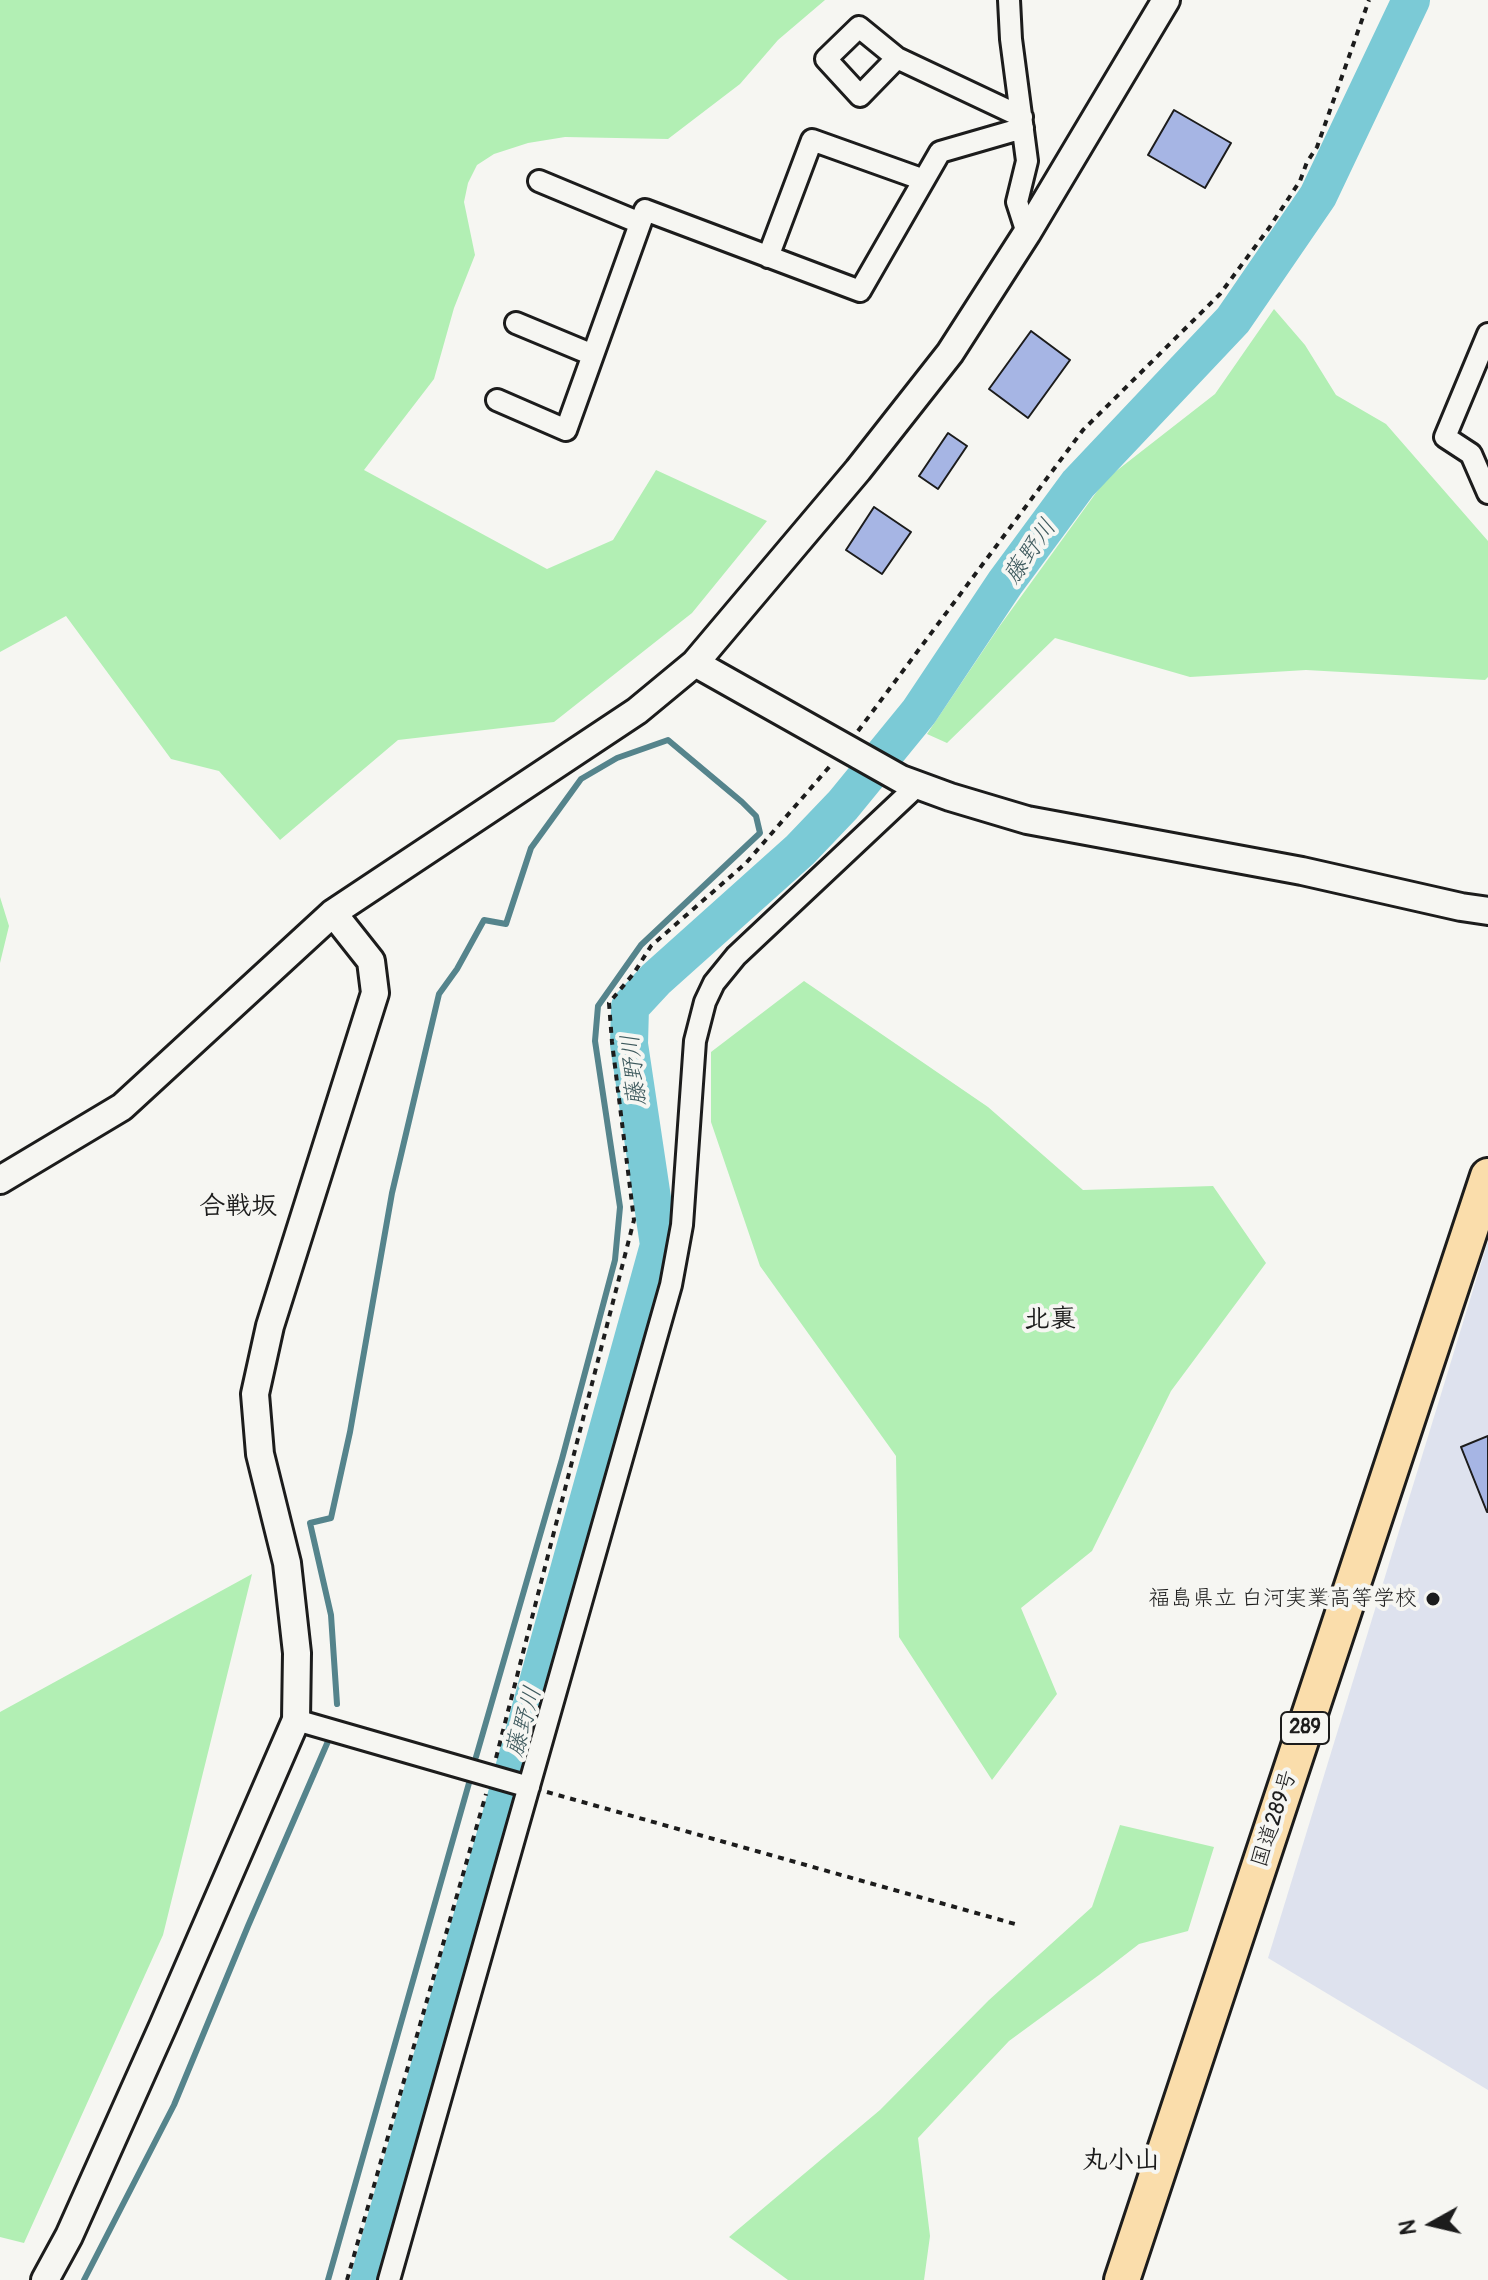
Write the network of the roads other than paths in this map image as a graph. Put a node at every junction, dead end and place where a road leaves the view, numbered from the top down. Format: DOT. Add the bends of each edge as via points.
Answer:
graph roads {
  1 [pos="1009,0"];
  2 [pos="1166,0"];
  3 [pos="897,58"];
  4 [pos="1023,122"];
  5 [pos="924,180"];
  6 [pos="539,181"];
  7 [pos="640,223"];
  8 [pos="1027,233"];
  9 [pos="768,257"];
  10 [pos="516,323"];
  11 [pos="1488,334"];
  12 [pos="593,355"];
  13 [pos="497,400"];
  14 [pos="1488,493"];
  15 [pos="695,663"];
  16 [pos="910,781"];
  17 [pos="1488,911"];
  18 [pos="333,913"];
  19 [pos="1488,1176"];
  20 [pos="0,1180"];
  21 [pos="296,1720"];
  22 [pos="529,1787"];
  23 [pos="45,2280"];
  24 [pos="389,2280"];
  25 [pos="1122,2280"];
  1 -- 4 [label="street"];
  2 -- 8 [label="street"];
  3 -- 4 [label="street"];
  4 -- 5 [label="street" via="940,152"];
  4 -- 8 [label="street" via="1027,161 1017,202"];
  5 -- 9 [label="street" via="860,291"];
  5 -- 9 [label="street" via="812,140"];
  6 -- 7 [label="street"];
  7 -- 9 [label="street" via="645,210"];
  7 -- 12 [label="street"];
  8 -- 15 [label="street" via="950,353"];
  10 -- 12 [label="street"];
  11 -- 14 [label="street" via="1445,437 1471,454"];
  12 -- 13 [label="street" via="566,430"];
  15 -- 16 [label="street"];
  15 -- 18 [label="street" via="637,711"];
  16 -- 17 [label="street" via="1027,820"];
  16 -- 22 [label="street" via="736,956 705,1002 695,1041 682,1225 671,1285"];
  18 -- 20 [label="street" via="122,1107"];
  18 -- 21 [label="street" via="371,961 375,993 270,1326 255,1394 260,1454 287,1563 297,1653"];
  19 -- 25 [label="highway, 国道289号 / 289"];
  21 -- 22 [label="street"];
  21 -- 23 [label="street"];
  22 -- 24 [label="street"];
}
